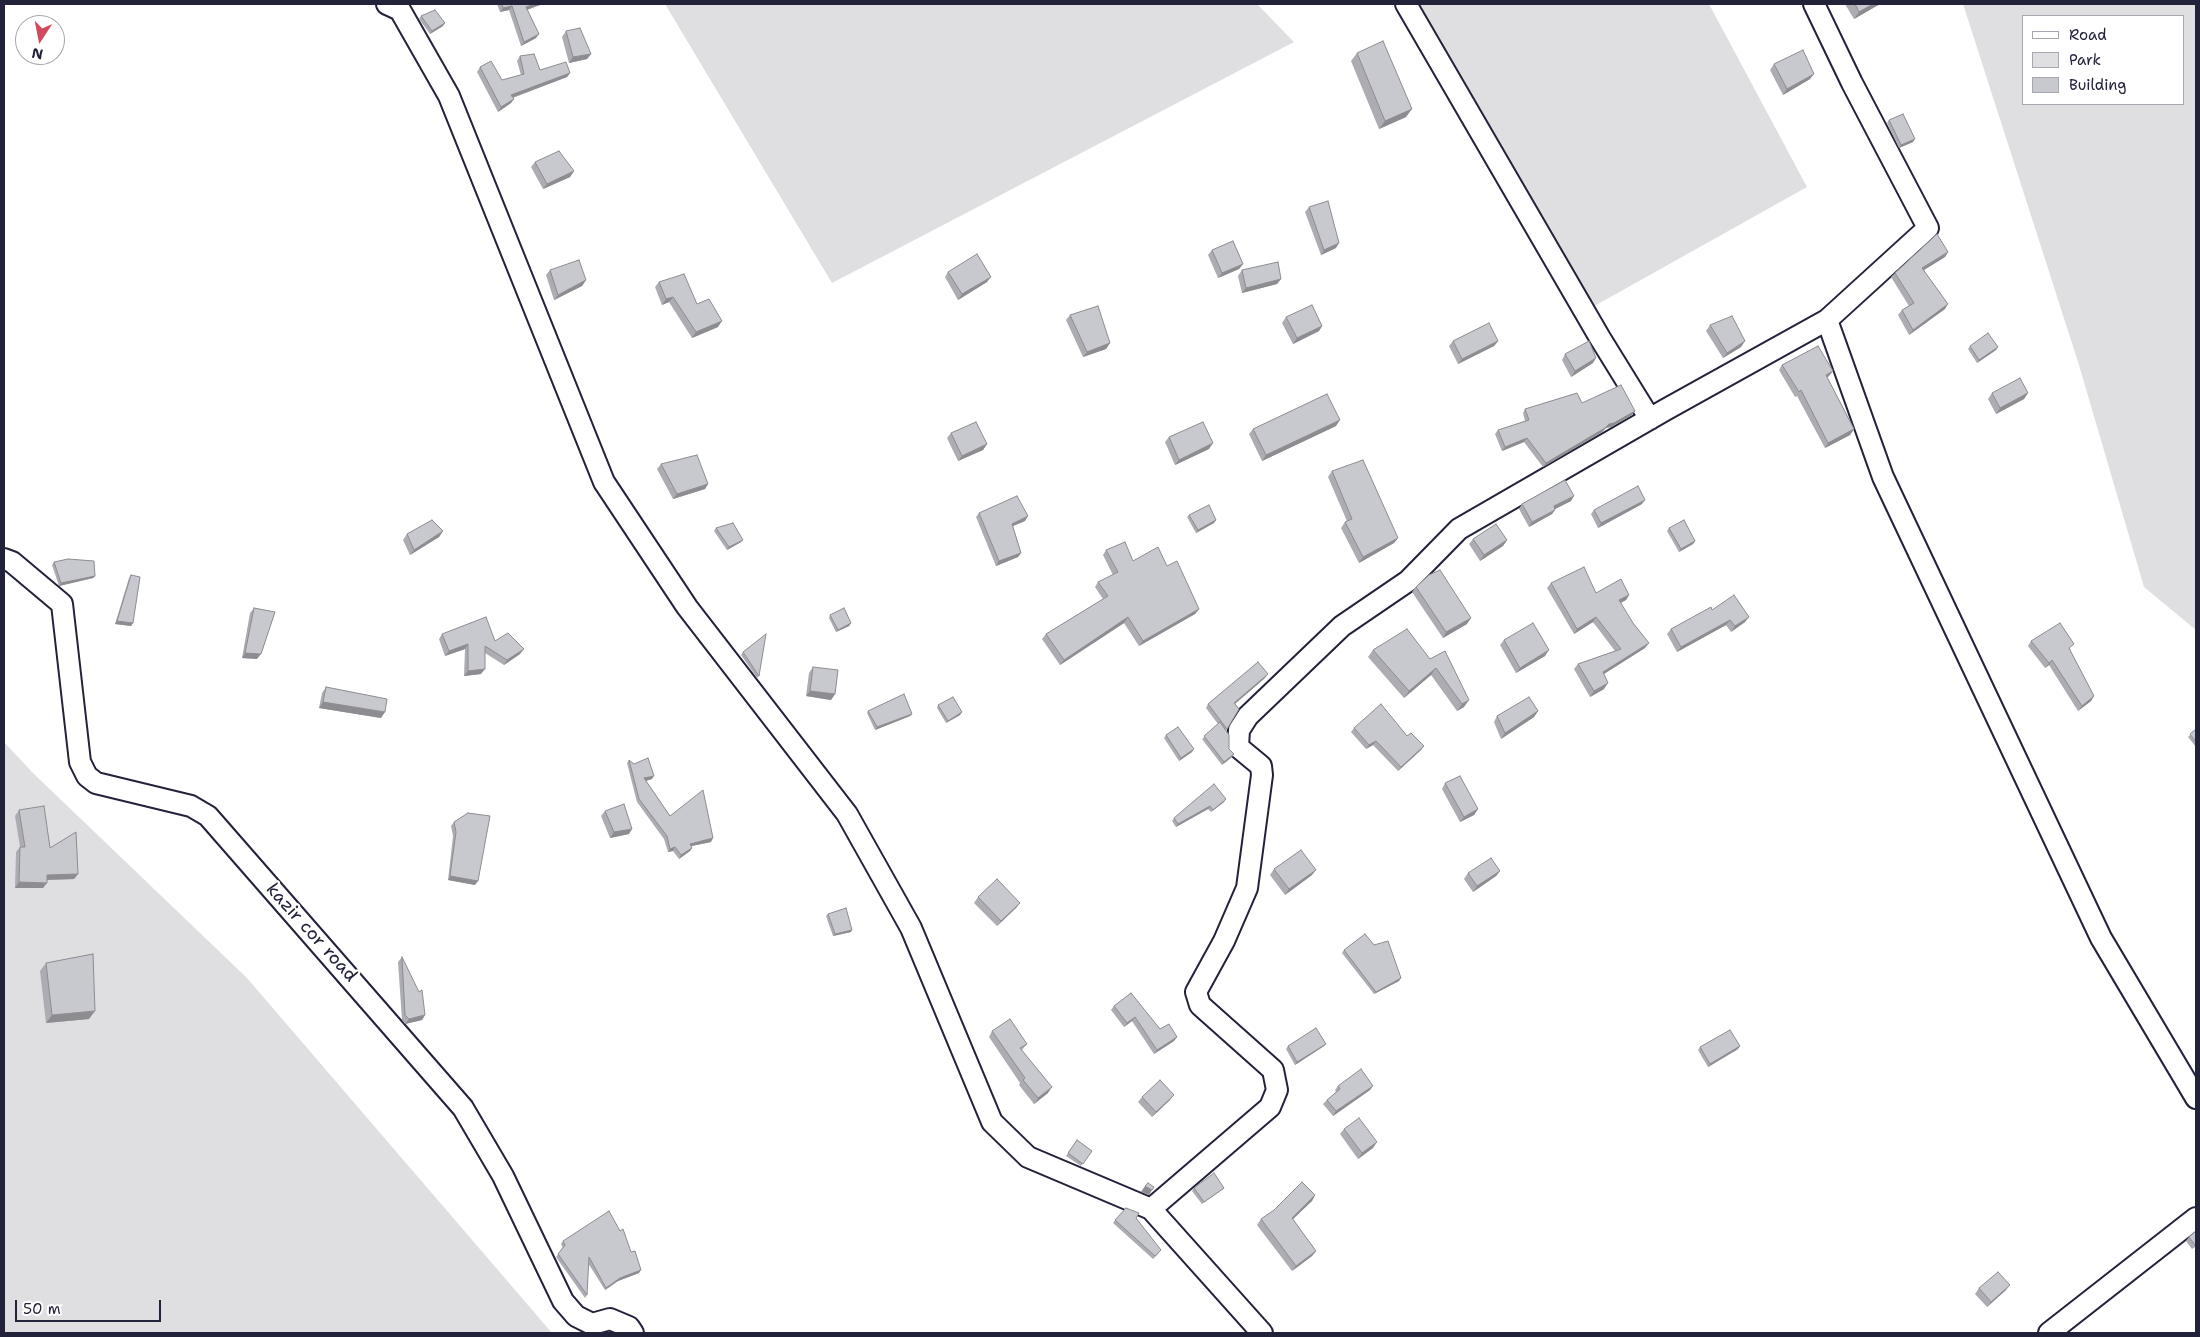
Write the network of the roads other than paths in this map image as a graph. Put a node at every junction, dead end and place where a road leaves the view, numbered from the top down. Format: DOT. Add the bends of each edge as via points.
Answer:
graph roads {
  1 [pos="387,4"];
  2 [pos="1406,4"];
  3 [pos="1814,4"];
  4 [pos="1827,320"];
  5 [pos="1650,418"];
  6 [pos="4,559"];
  7 [pos="2196,1098"];
  8 [pos="1151,1209"];
  9 [pos="2196,1218"];
  10 [pos="633,1333"];
  11 [pos="1262,1333"];
  12 [pos="2049,1333"];
  1 -- 8 [label="street" via="400,10 449,96 604,482 687,607 847,814 911,928 992,1122 1028,1157"];
  2 -- 5 [label="street"];
  3 -- 4 [label="street" via="1928,228"];
  4 -- 5 [label="street"];
  4 -- 7 [label="street" via="1883,477 2101,938"];
  5 -- 8 [label="street" via="1459,529 1408,581 1342,626 1248,716 1239,730 1238,747 1261,766 1262,775 1246,888 1224,941 1196,992 1200,1005 1273,1070 1277,1090 1270,1107"];
  6 -- 10 [label="street, kazir cor road" via="12,562 62,604 80,762 87,776 96,783 191,806 208,816 463,1108 503,1176 564,1301 576,1316 592,1324 610,1319 629,1327"];
  8 -- 11 [label="street"];
  9 -- 12 [label="street"];
}
